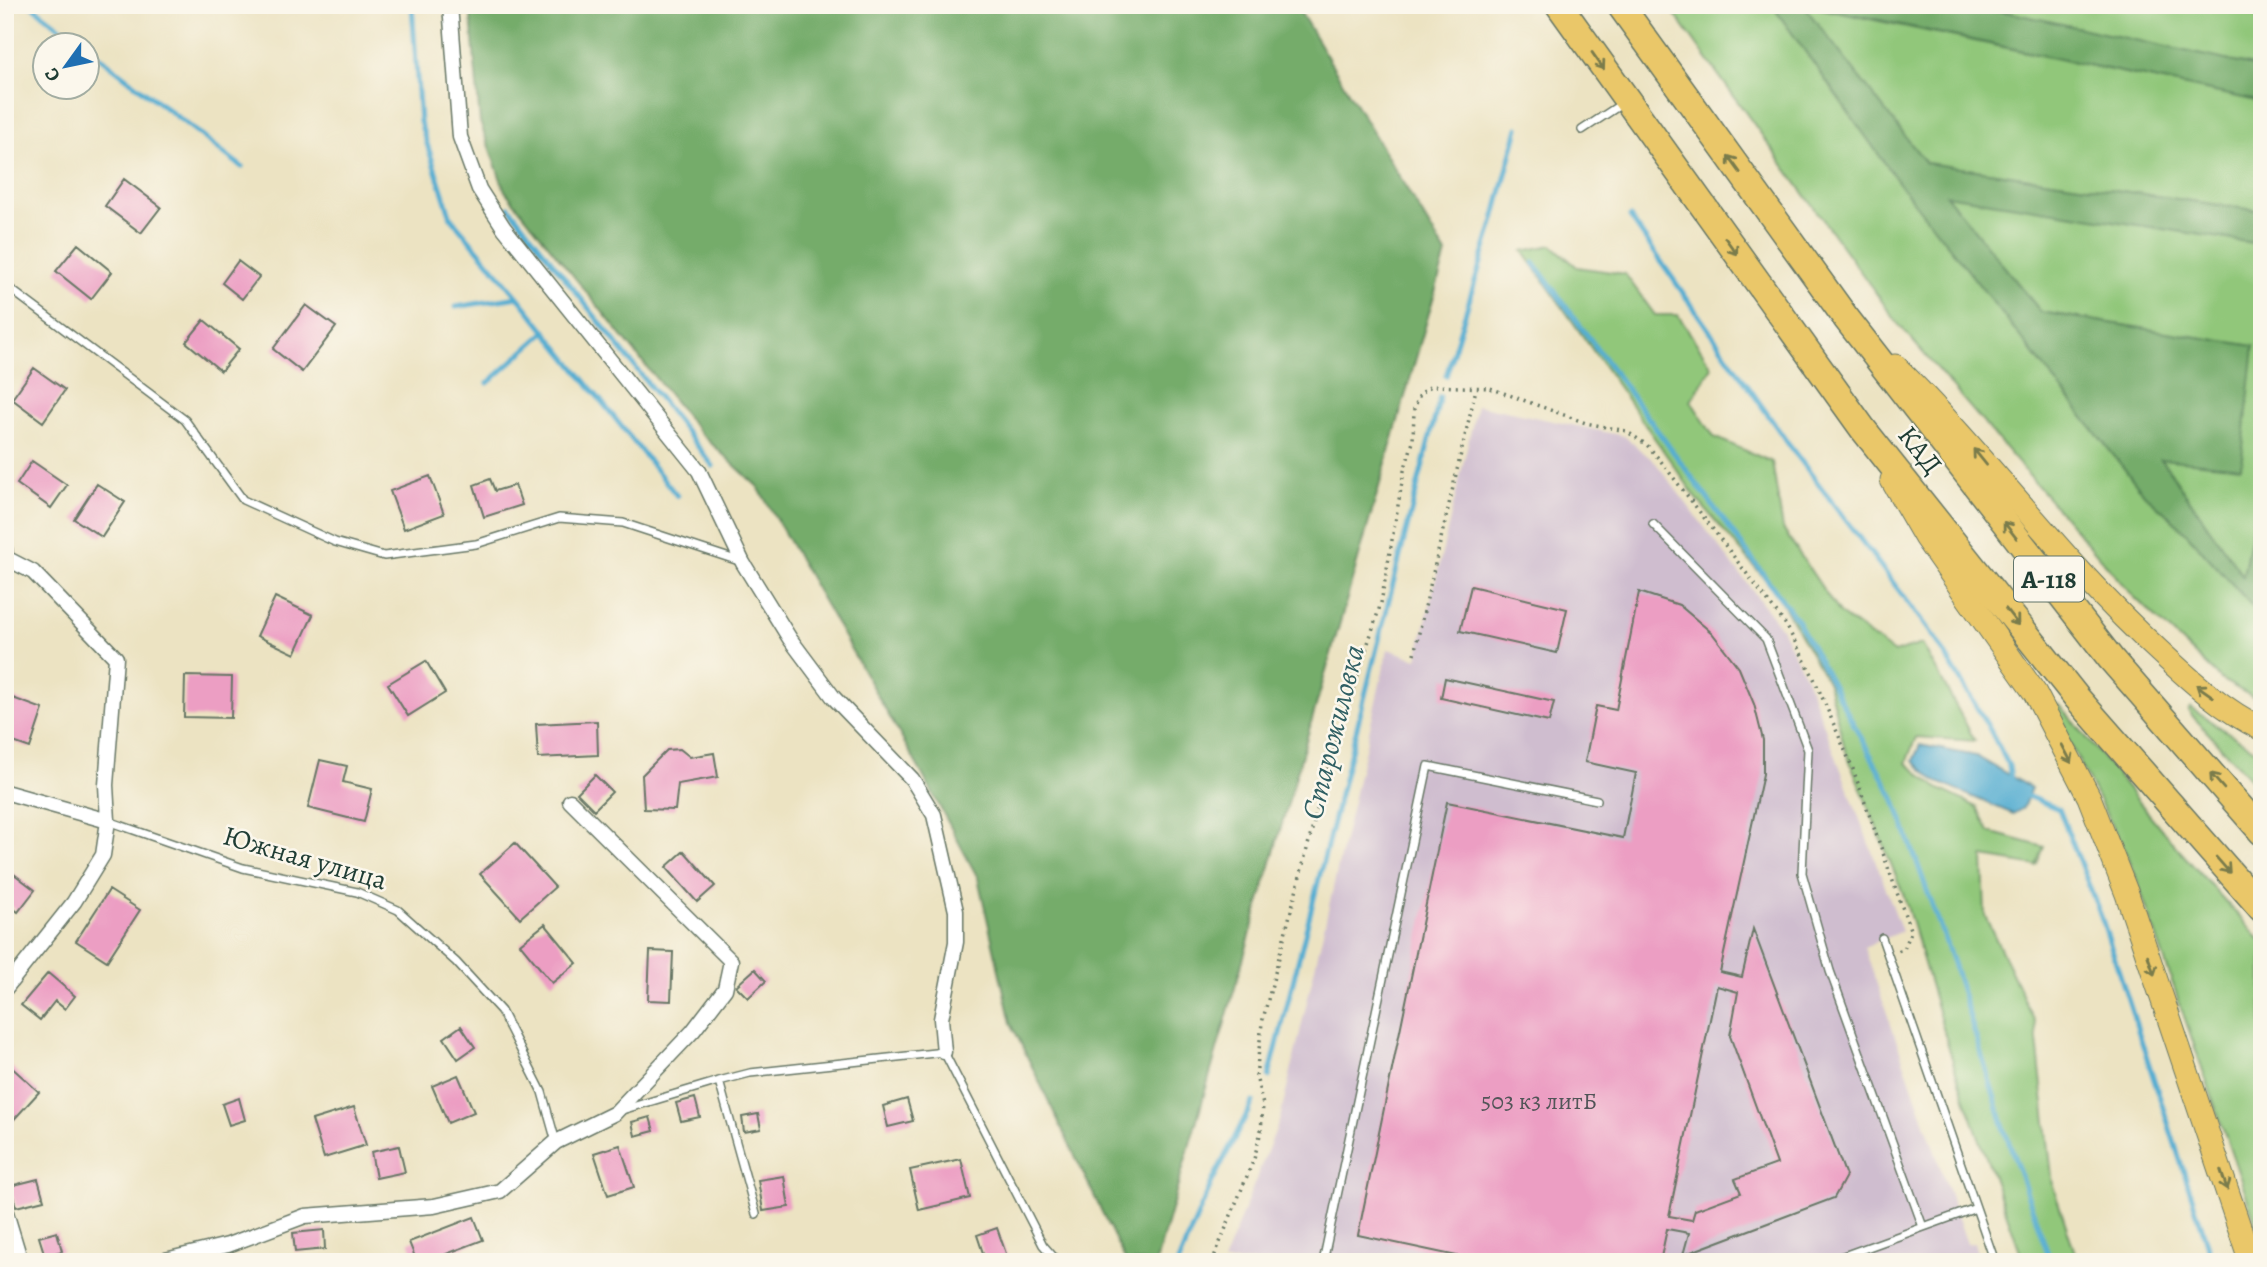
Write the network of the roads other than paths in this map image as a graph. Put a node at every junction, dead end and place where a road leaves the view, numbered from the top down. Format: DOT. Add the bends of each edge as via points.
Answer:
graph roads {
  1 [pos="450,5"];
  2 [pos="1559,5"];
  3 [pos="1620,5"];
  4 [pos="1626,101"];
  5 [pos="1582,130"];
  6 [pos="5,285"];
  7 [pos="1846,318"];
  8 [pos="1863,429"];
  9 [pos="1653,524"];
  10 [pos="5,549"];
  11 [pos="743,563"];
  12 [pos="2262,729"];
  13 [pos="5,792"];
  14 [pos="1597,800"];
  15 [pos="570,801"];
  16 [pos="108,821"];
  17 [pos="2262,832"];
  18 [pos="2262,909"];
  19 [pos="1882,939"];
  20 [pos="5,989"];
  21 [pos="944,1052"];
  22 [pos="719,1081"];
  23 [pos="615,1113"];
  24 [pos="556,1142"];
  25 [pos="1976,1208"];
  26 [pos="5,1209"];
  27 [pos="756,1214"];
  28 [pos="1923,1227"];
  29 [pos="21,1262"];
  30 [pos="157,1262"];
  31 [pos="1058,1262"];
  32 [pos="1323,1262"];
  33 [pos="1827,1262"];
  34 [pos="1995,1262"];
  35 [pos="2251,1262"];
  1 -- 11 [label="street" via="460,136 479,189 504,228 699,471"];
  2 -- 4 [label="highway, КАД / А-118, one-way"];
  7 -- 3 [label="highway, КАД / А-118, one-way"];
  4 -- 5 [label="lane"];
  4 -- 8 [label="highway, КАД / А-118, one-way"];
  6 -- 11 [label="lane" via="185,420 243,500 335,542 384,556 476,544 559,517 623,523"];
  12 -- 7 [label="main road, one-way" via="2197,686 2119,615 1946,416"];
  17 -- 7 [label="highway, КАД / А-118, one-way" via="2111,659"];
  8 -- 18 [label="highway, КАД / А-118, one-way" via="2077,698"];
  8 -- 35 [label="main road, one-way" via="1925,537 2035,694 2089,797 2127,894"];
  9 -- 28 [label="lane" via="1766,639 1808,750 1802,873 1830,971"];
  10 -- 16 [label="street" via="6,558 33,572 116,659 106,785"];
  11 -- 21 [label="street" via="790,639 834,698 912,779 934,815 956,911 956,942 941,1018"];
  13 -- 16 [label="street, Южная улица"];
  14 -- 32 [label="lane" via="1429,766"];
  15 -- 23 [label="street" via="731,961 725,989 693,1031"];
  16 -- 20 [label="street" via="103,855 96,867"];
  16 -- 24 [label="lane, Южная улица" via="243,868 357,892 398,910 501,1011 542,1093"];
  19 -- 25 [label="lane"];
  21 -- 22 [label="lane" via="750,1073"];
  21 -- 31 [label="lane" via="1043,1245"];
  22 -- 23 [label="lane"];
  22 -- 27 [label="lane"];
  23 -- 24 [label="street"];
  24 -- 30 [label="street" via="500,1191 434,1206 305,1216 228,1245"];
  25 -- 28 [label="lane"];
  25 -- 34 [label="lane"];
  26 -- 29 [label="street"];
  28 -- 33 [label="lane"];
}
